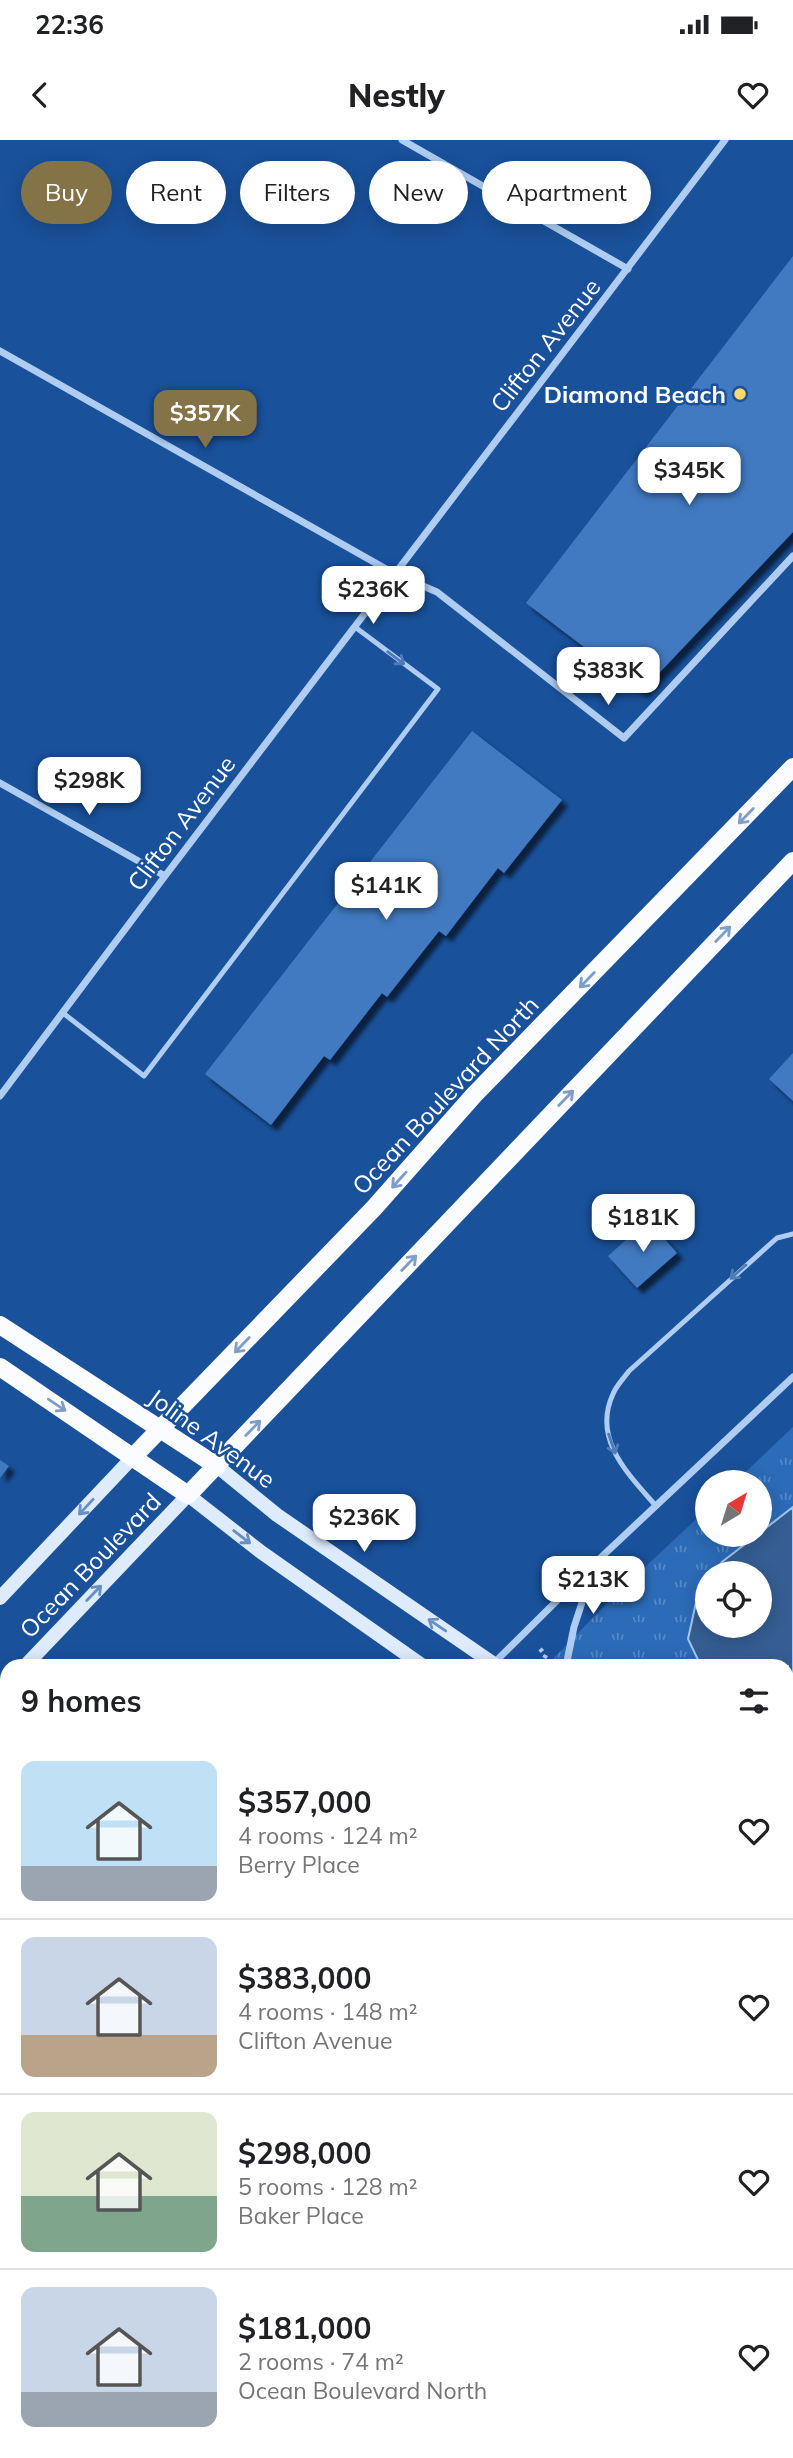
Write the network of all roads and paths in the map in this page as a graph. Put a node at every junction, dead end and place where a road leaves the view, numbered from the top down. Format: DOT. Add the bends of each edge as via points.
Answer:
graph roads {
  1 [pos="402,140"];
  2 [pos="725,140"];
  3 [pos="628,270"];
  4 [pos="0,351"];
  5 [pos="793,556"];
  6 [pos="395,574"];
  7 [pos="355,627"];
  8 [pos="793,767"];
  9 [pos="0,783"];
  10 [pos="793,861"];
  11 [pos="164,876"];
  12 [pos="63,1013"];
  13 [pos="0,1096"];
  14 [pos="793,1234"];
  15 [pos="0,1325"];
  16 [pos="0,1367"];
  17 [pos="793,1377"];
  18 [pos="161,1428"];
  19 [pos="132,1457"];
  20 [pos="217,1466"];
  21 [pos="188,1495"];
  22 [pos="656,1506"];
  23 [pos="595,1563"];
  24 [pos="0,1598"];
  25 [pos="540,1650"];
  26 [pos="32,1659"];
  27 [pos="413,1659"];
  28 [pos="485,1659"];
  29 [pos="500,1659"];
  30 [pos="544,1659"];
  31 [pos="567,1659"];
  1 -- 3 [label="street"];
  2 -- 3 [label="street, Clifton Avenue"];
  3 -- 6 [label="street, Clifton Avenue"];
  4 -- 6 [label="street"];
  5 -- 6 [label="street" via="624,738 437,592"];
  6 -- 7 [label="street, Clifton Avenue"];
  7 -- 11 [label="street, Clifton Avenue"];
  7 -- 12 [label="lane, one-way" via="438,689 144,1076"];
  8 -- 18 [label="main road, Ocean Boulevard North, one-way" via="474,1095 374,1208"];
  9 -- 11 [label="street"];
  20 -- 10 [label="main road, one-way"];
  11 -- 12 [label="street, Clifton Avenue"];
  12 -- 13 [label="street, Clifton Avenue"];
  14 -- 22 [label="lane, one-way" via="776,1238 629,1371 613,1393 605,1420 611,1448"];
  15 -- 18 [label="main road, Joline Avenue"];
  16 -- 19 [label="main road, one-way"];
  17 -- 22 [label="street"];
  18 -- 19 [label="main road, Ocean Boulevard North"];
  18 -- 20 [label="main road, Joline Avenue"];
  19 -- 21 [label="main road"];
  19 -- 24 [label="street, Ocean Boulevard, one-way"];
  20 -- 21 [label="main road"];
  28 -- 20 [label="street, Joline Avenue, one-way" via="277,1515"];
  26 -- 21 [label="street, Ocean Boulevard, one-way"];
  21 -- 27 [label="street, one-way"];
  22 -- 23 [label="street"];
  23 -- 29 [label="street"];
  23 -- 31 [label="street"];
  25 -- 30 [label="path" via="546,1655"];
}
